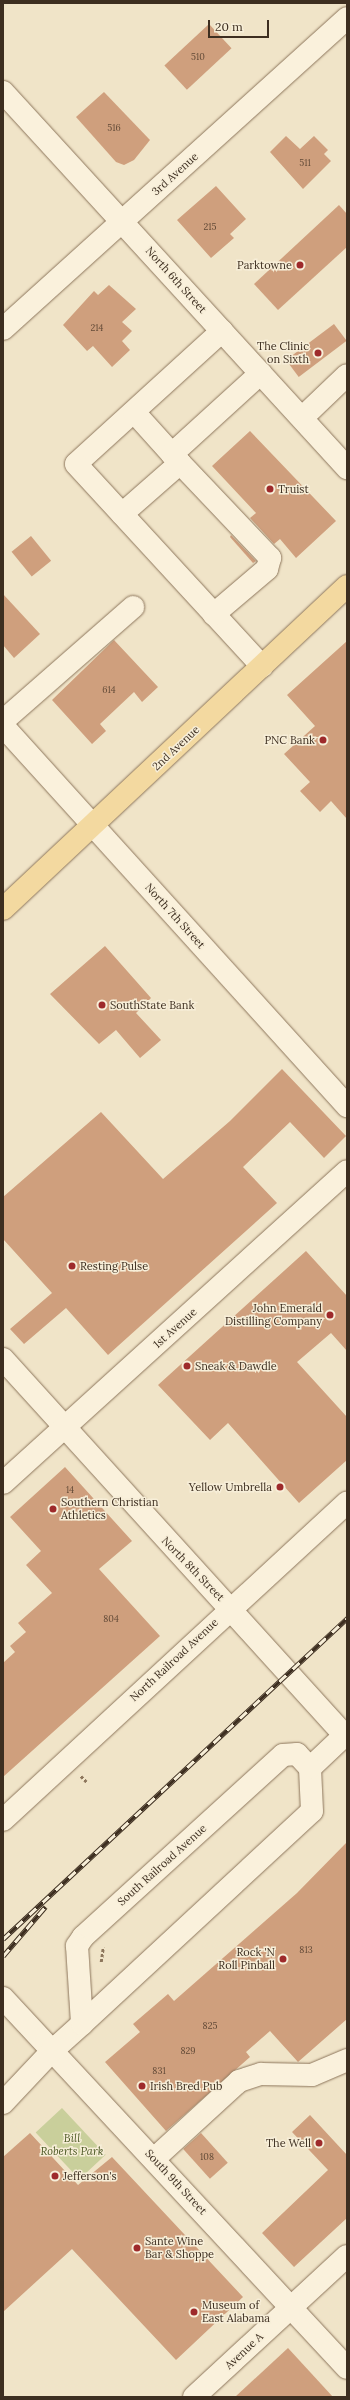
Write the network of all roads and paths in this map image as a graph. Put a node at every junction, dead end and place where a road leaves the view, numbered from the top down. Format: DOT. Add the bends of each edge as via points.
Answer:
graph roads {
  1 [pos="347,18"];
  2 [pos="3,92"];
  3 [pos="123,221"];
  4 [pos="3,329"];
  5 [pos="222,331"];
  6 [pos="261,373"];
  7 [pos="346,380"];
  8 [pos="134,412"];
  9 [pos="302,418"];
  10 [pos="176,458"];
  11 [pos="347,468"];
  12 [pos="122,514"];
  13 [pos="347,586"];
  14 [pos="133,607"];
  15 [pos="214,614"];
  16 [pos="262,666"];
  17 [pos="3,721"];
  18 [pos="3,726"];
  19 [pos="94,826"];
  20 [pos="3,909"];
  21 [pos="347,1106"];
  22 [pos="347,1171"];
  23 [pos="3,1359"];
  24 [pos="66,1428"];
  25 [pos="3,1483"];
  26 [pos="347,1503"];
  27 [pos="231,1608"];
  28 [pos="346,1735"];
  29 [pos="310,1768"];
  30 [pos="3,1820"];
  31 [pos="104,1943"];
  32 [pos="100,1968"];
  33 [pos="3,1998"];
  34 [pos="82,2024"];
  35 [pos="52,2051"];
  36 [pos="347,2060"];
  37 [pos="3,2103"];
  38 [pos="154,2159"];
  39 [pos="347,2256"];
  40 [pos="292,2307"];
  41 [pos="347,2368"];
  42 [pos="194,2397"];
  1 -- 3 [label="street, 3rd Avenue"];
  2 -- 3 [label="street, North 6th Street"];
  3 -- 4 [label="street, 3rd Avenue"];
  3 -- 5 [label="street, North 6th Street"];
  5 -- 6 [label="street, North 6th Street"];
  5 -- 8 [label="street"];
  6 -- 9 [label="street, North 6th Street"];
  6 -- 10 [label="street"];
  7 -- 9 [label="street"];
  8 -- 10 [label="street"];
  8 -- 12 [label="street" via="76,464"];
  9 -- 11 [label="street, North 6th Street"];
  10 -- 12 [label="street"];
  10 -- 15 [label="street" via="270,558 267,570"];
  12 -- 15 [label="street"];
  13 -- 16 [label="main road, 2nd Avenue"];
  14 -- 17 [label="street"];
  15 -- 16 [label="street"];
  16 -- 19 [label="main road, 2nd Avenue"];
  18 -- 19 [label="street, North 7th Street"];
  19 -- 20 [label="main road, 2nd Avenue"];
  19 -- 21 [label="street, North 7th Street"];
  22 -- 24 [label="street, 1st Avenue"];
  23 -- 24 [label="street, North 8th Street"];
  24 -- 25 [label="street, 1st Avenue"];
  24 -- 27 [label="street, North 8th Street" via="147,1522"];
  26 -- 27 [label="street, North Railroad Avenue"];
  27 -- 28 [label="street, North 8th Street"];
  27 -- 30 [label="street, North Railroad Avenue"];
  28 -- 29 [label="street"];
  29 -- 34 [label="street" via="312,1811"];
  29 -- 34 [label="street, South Railroad Avenue" via="297,1754 283,1755 83,1937 77,1946"];
  31 -- 32 [label="path"];
  33 -- 35 [label="street, South 9th Street"];
  34 -- 35 [label="street"];
  35 -- 37 [label="street"];
  35 -- 38 [label="street, South 9th Street"];
  36 -- 38 [label="street" via="312,2075 261,2074 239,2081"];
  38 -- 40 [label="street, South 9th Street"];
  39 -- 40 [label="street, Avenue A"];
  40 -- 41 [label="street, South 9th Street"];
  40 -- 42 [label="street, Avenue A"];
}
